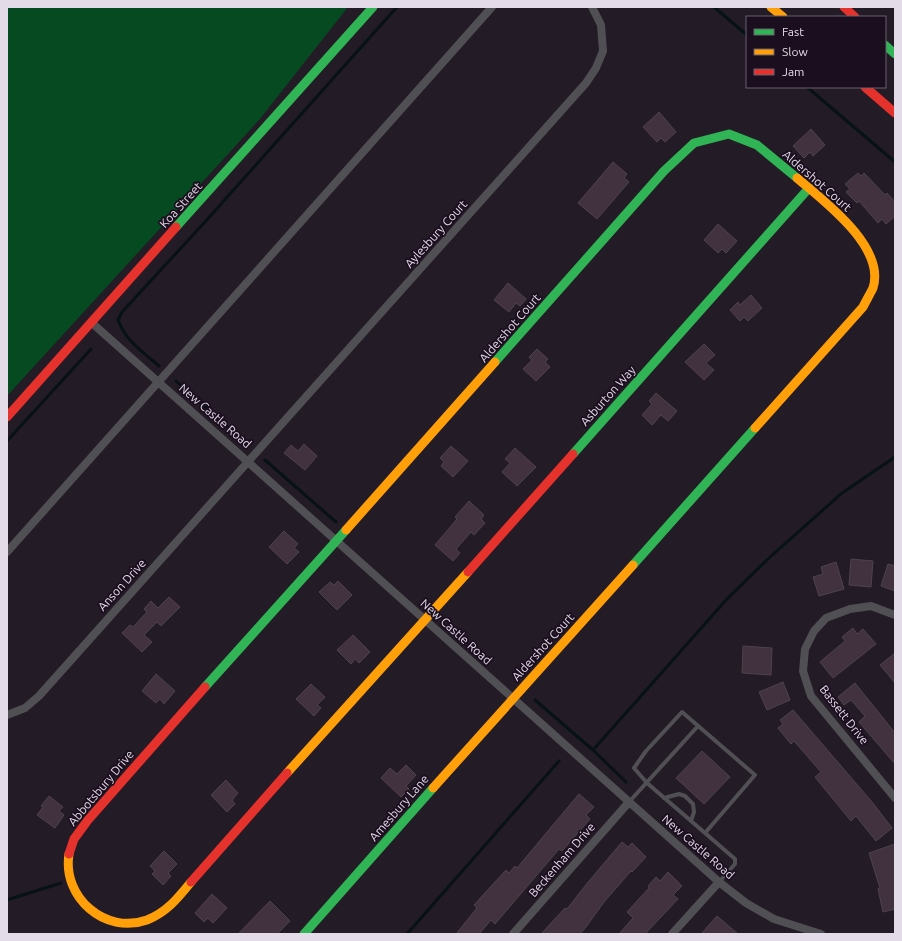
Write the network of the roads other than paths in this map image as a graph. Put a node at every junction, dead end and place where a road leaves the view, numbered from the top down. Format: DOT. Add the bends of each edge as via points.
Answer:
graph roads {
  1 [pos="373,7"];
  2 [pos="492,7"];
  3 [pos="592,7"];
  4 [pos="771,7"];
  5 [pos="844,7"];
  6 [pos="782,16"];
  7 [pos="854,16"];
  8 [pos="886,46"];
  9 [pos="895,54"];
  10 [pos="866,88"];
  11 [pos="895,112"];
  12 [pos="809,188"];
  13 [pos="92,323"];
  14 [pos="158,383"];
  15 [pos="7,417"];
  16 [pos="248,462"];
  17 [pos="336,540"];
  18 [pos="7,552"];
  19 [pos="895,615"];
  20 [pos="425,620"];
  21 [pos="513,698"];
  22 [pos="7,715"];
  23 [pos="698,726"];
  24 [pos="647,783"];
  25 [pos="664,798"];
  26 [pos="895,798"];
  27 [pos="629,802"];
  28 [pos="691,822"];
  29 [pos="705,833"];
  30 [pos="719,882"];
  31 [pos="304,934"];
  32 [pos="512,934"];
  33 [pos="672,934"];
  34 [pos="820,934"];
  1 -- 13 [label="main road, Koa Street"];
  2 -- 14 [label="street"];
  3 -- 16 [label="street, Aylesbury Court" via="601,25 602,51 596,68 586,83"];
  4 -- 6 [label="main road"];
  5 -- 7 [label="main road"];
  8 -- 9 [label="main road"];
  10 -- 11 [label="main road"];
  12 -- 17 [label="main road, Aldershot Court" via="757,145 729,134 694,143 664,171"];
  12 -- 20 [label="main road, Asburton Way"];
  12 -- 21 [label="main road, Aldershot Court" via="851,226 871,257 874,270 873,287 863,308"];
  13 -- 14 [label="street, New Castle Road"];
  13 -- 15 [label="main road, Koa Street"];
  14 -- 16 [label="street, New Castle Road"];
  14 -- 18 [label="street"];
  16 -- 17 [label="street, New Castle Road"];
  16 -- 22 [label="street, Anson Drive" via="39,696 25,708"];
  17 -- 20 [label="street, New Castle Road"];
  17 -- 20 [label="main road, Abbotsbury Drive" via="79,831 68,858 69,874 75,892 91,911 112,921 135,923 156,917 170,907"];
  19 -- 26 [label="street, Bassett Drive" via="871,606 850,609 826,618 814,631 805,649 803,671 811,696"];
  20 -- 21 [label="street, New Castle Road"];
  21 -- 27 [label="street, New Castle Road"];
  21 -- 31 [label="main road, Amesbury Lane"];
  23 -- 24 [label="lane"];
  23 -- 24 [label="lane" via="682,712 646,751 634,768"];
  23 -- 29 [label="lane" via="756,775"];
  24 -- 25 [label="lane"];
  24 -- 27 [label="lane"];
  25 -- 28 [label="lane"];
  25 -- 28 [label="lane" via="679,794 685,796 693,804"];
  27 -- 30 [label="street, New Castle Road"];
  27 -- 32 [label="street, Beckenham Drive"];
  28 -- 29 [label="lane"];
  29 -- 30 [label="lane" via="735,859 735,864"];
  30 -- 33 [label="street"];
  30 -- 34 [label="street, New Castle Road" via="746,903 774,919"];
}
